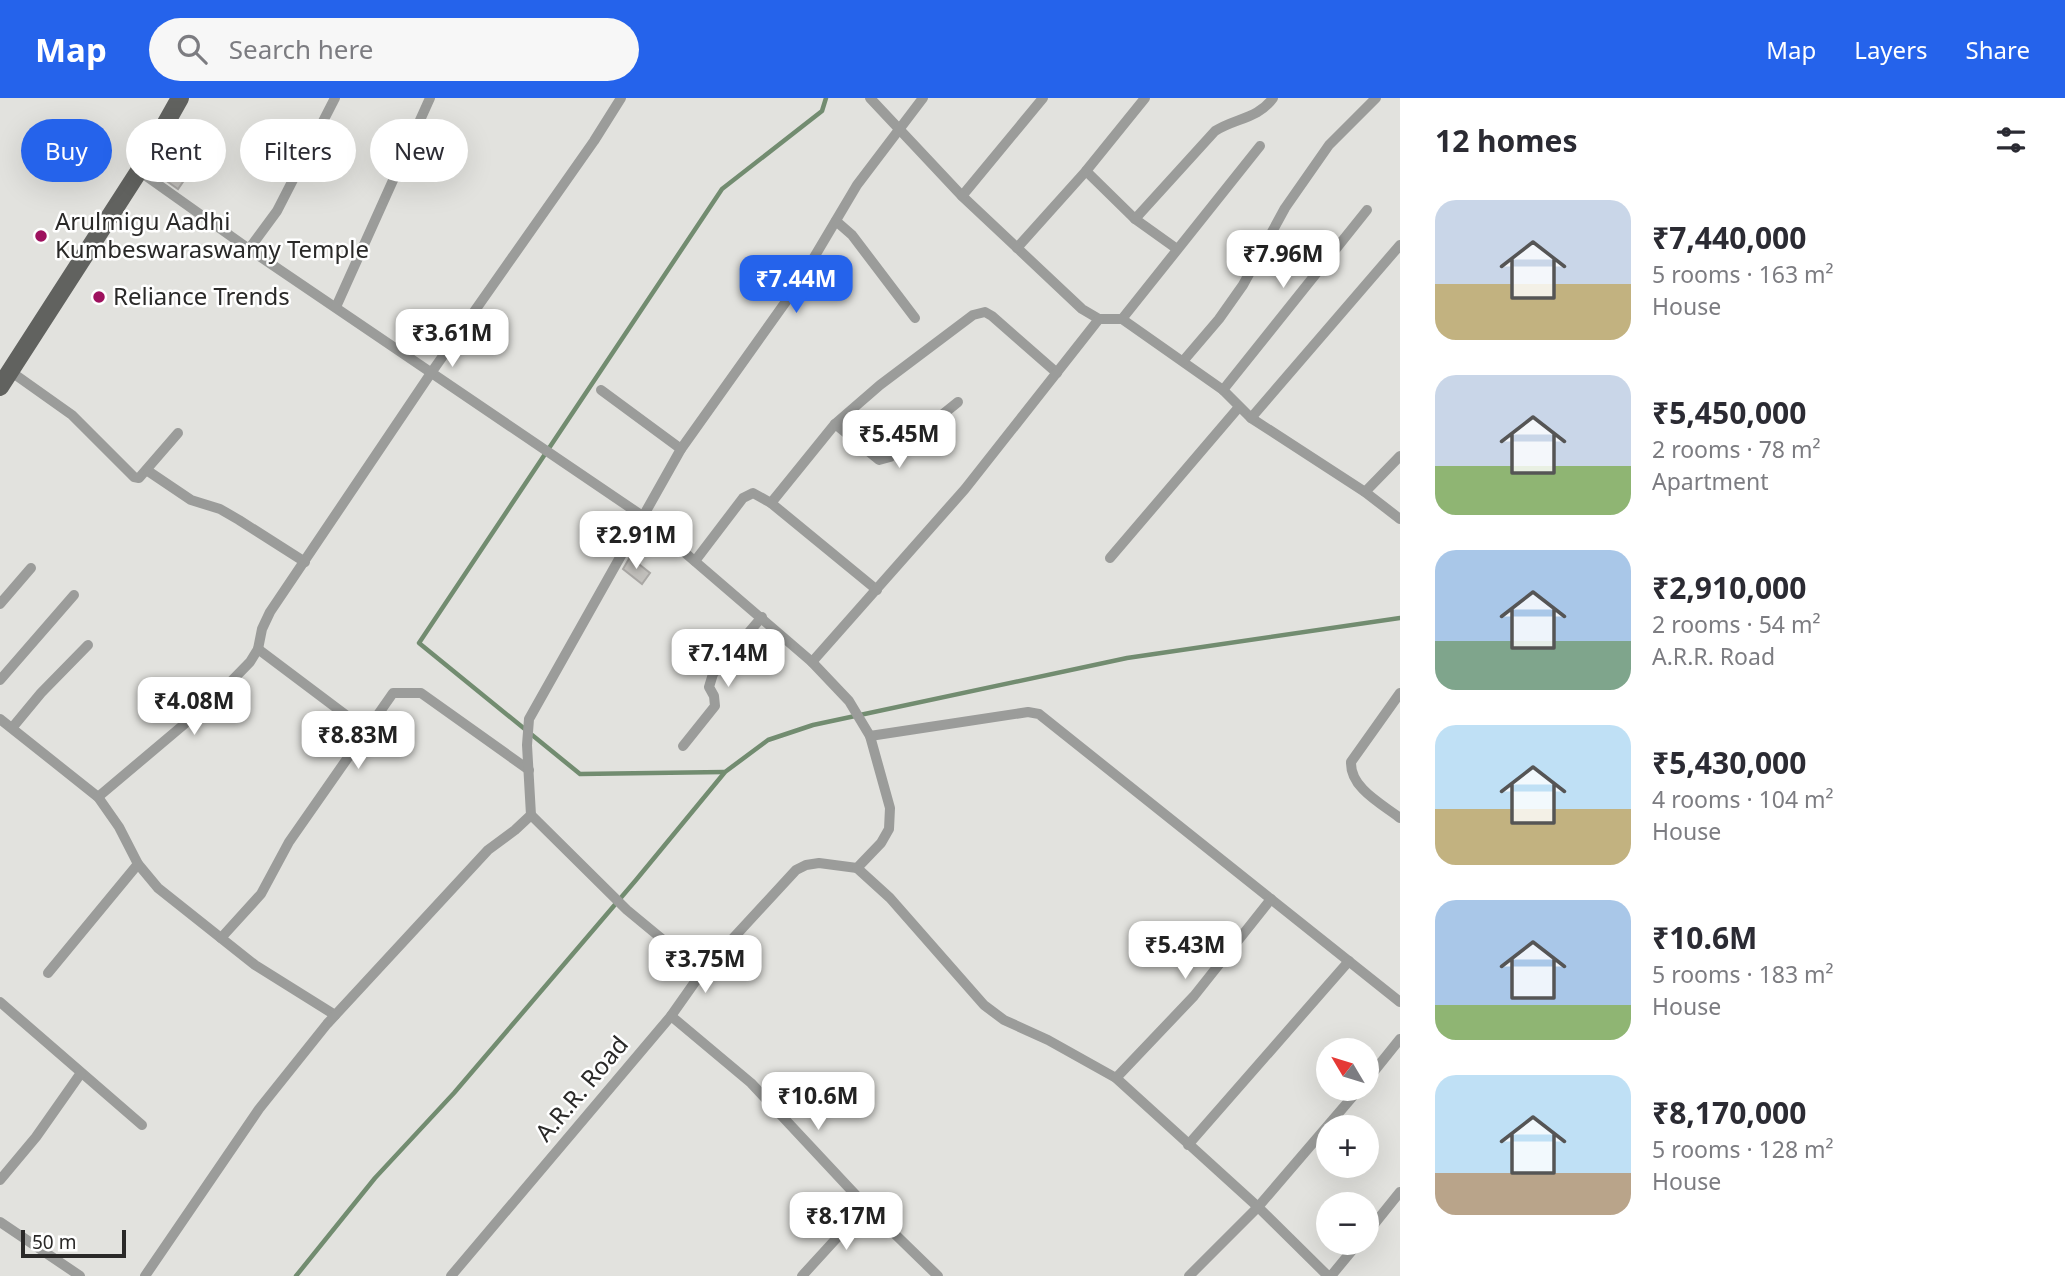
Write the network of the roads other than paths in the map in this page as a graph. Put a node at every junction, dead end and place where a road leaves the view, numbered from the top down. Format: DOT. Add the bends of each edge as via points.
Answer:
graph roads {
  1 [pos="180,98"];
  2 [pos="335,98"];
  3 [pos="430,98"];
  4 [pos="621,98"];
  5 [pos="870,98"];
  6 [pos="923,98"];
  7 [pos="1043,98"];
  8 [pos="1145,98"];
  9 [pos="1273,98"];
  10 [pos="1376,98"];
  11 [pos="168,119"];
  12 [pos="899,130"];
  13 [pos="1260,146"];
  14 [pos="1086,171"];
  15 [pos="132,182"];
  16 [pos="155,182"];
  17 [pos="962,196"];
  18 [pos="1367,210"];
  19 [pos="1135,219"];
  20 [pos="836,221"];
  21 [pos="1400,246"];
  22 [pos="1017,248"];
  23 [pos="249,249"];
  24 [pos="1177,249"];
  25 [pos="336,307"];
  26 [pos="915,318"];
  27 [pos="1098,319"];
  28 [pos="1122,319"];
  29 [pos="1184,360"];
  30 [pos="10,371"];
  31 [pos="430,373"];
  32 [pos="1057,373"];
  33 [pos="0,387"];
  34 [pos="601,390"];
  35 [pos="1223,390"];
  36 [pos="958,402"];
  37 [pos="1239,407"];
  38 [pos="1251,418"];
  39 [pos="835,424"];
  40 [pos="178,433"];
  41 [pos="681,449"];
  42 [pos="1400,456"];
  43 [pos="148,471"];
  44 [pos="1365,492"];
  45 [pos="771,503"];
  46 [pos="641,515"];
  47 [pos="1400,519"];
  48 [pos="1110,558"];
  49 [pos="695,561"];
  50 [pos="305,562"];
  51 [pos="31,568"];
  52 [pos="877,590"];
  53 [pos="74,595"];
  54 [pos="0,604"];
  55 [pos="762,617"];
  56 [pos="88,645"];
  57 [pos="258,649"];
  58 [pos="812,662"];
  59 [pos="0,680"];
  60 [pos="1400,693"];
  61 [pos="0,719"];
  62 [pos="12,728"];
  63 [pos="367,731"];
  64 [pos="867,731"];
  65 [pos="682,746"];
  66 [pos="528,770"];
  67 [pos="98,797"];
  68 [pos="531,815"];
  69 [pos="1399,816"];
  70 [pos="138,864"];
  71 [pos="857,868"];
  72 [pos="1271,899"];
  73 [pos="222,939"];
  74 [pos="1349,961"];
  75 [pos="702,972"];
  76 [pos="48,973"];
  77 [pos="0,1002"];
  78 [pos="1400,1002"];
  79 [pos="335,1015"];
  80 [pos="671,1016"];
  81 [pos="1400,1039"];
  82 [pos="1379,1065"];
  83 [pos="81,1073"];
  84 [pos="1116,1078"];
  85 [pos="1349,1101"];
  86 [pos="142,1125"];
  87 [pos="1188,1145"];
  88 [pos="0,1180"];
  89 [pos="1400,1192"];
  90 [pos="866,1206"];
  91 [pos="1258,1207"];
  92 [pos="1379,1218"];
  93 [pos="0,1222"];
  94 [pos="1348,1255"];
  95 [pos="80,1276"];
  96 [pos="145,1276"];
  97 [pos="451,1276"];
  98 [pos="802,1276"];
  99 [pos="938,1276"];
  100 [pos="1189,1276"];
  101 [pos="1330,1276"];
  1 -- 11 [label="main road"];
  2 -- 23 [label="street" via="277,211"];
  3 -- 25 [label="street"];
  4 -- 31 [label="street"];
  5 -- 12 [label="street"];
  6 -- 12 [label="street"];
  7 -- 17 [label="street"];
  8 -- 14 [label="street"];
  9 -- 19 [label="street" via="1260,113 1228,122 1215,131"];
  10 -- 29 [label="street" via="1337,135 1299,186 1243,285"];
  12 -- 17 [label="street"];
  12 -- 20 [label="street"];
  13 -- 24 [label="street"];
  14 -- 19 [label="street"];
  14 -- 22 [label="street"];
  15 -- 30 [label="main road"];
  16 -- 23 [label="street"];
  17 -- 22 [label="street"];
  18 -- 35 [label="street"];
  19 -- 24 [label="street"];
  20 -- 26 [label="street" via="852,235"];
  20 -- 41 [label="street" via="797,286"];
  21 -- 38 [label="street"];
  22 -- 27 [label="street"];
  23 -- 25 [label="street"];
  24 -- 28 [label="street"];
  25 -- 31 [label="street"];
  27 -- 28 [label="street"];
  27 -- 32 [label="street"];
  28 -- 29 [label="street"];
  29 -- 35 [label="street"];
  30 -- 33 [label="main road"];
  30 -- 43 [label="street" via="72,415 129,474 139,478"];
  31 -- 46 [label="street"];
  31 -- 50 [label="street"];
  32 -- 39 [label="street" via="992,316 979,312"];
  32 -- 52 [label="street"];
  34 -- 41 [label="street"];
  35 -- 37 [label="street"];
  36 -- 39 [label="street" via="890,457 879,460"];
  37 -- 38 [label="street"];
  37 -- 48 [label="street"];
  38 -- 44 [label="street"];
  39 -- 45 [label="street"];
  40 -- 43 [label="street"];
  41 -- 46 [label="street"];
  42 -- 44 [label="street"];
  43 -- 50 [label="street" via="191,500 220,509"];
  44 -- 47 [label="street"];
  45 -- 49 [label="street" via="757,494 748,495"];
  45 -- 52 [label="street"];
  46 -- 49 [label="street"];
  46 -- 66 [label="street" via="529,719"];
  49 -- 55 [label="street"];
  50 -- 57 [label="street" via="270,612"];
  51 -- 54 [label="street"];
  52 -- 58 [label="street"];
  53 -- 59 [label="street"];
  55 -- 58 [label="street"];
  55 -- 65 [label="street" via="713,674 709,687 715,706"];
  56 -- 62 [label="street"];
  57 -- 63 [label="street"];
  57 -- 67 [label="street" via="213,700"];
  58 -- 64 [label="street" via="849,701"];
  60 -- 69 [label="street" via="1351,762 1350,772 1364,790"];
  61 -- 62 [label="street"];
  62 -- 67 [label="street"];
  63 -- 66 [label="street" via="393,693 421,693"];
  63 -- 73 [label="street" via="289,842 261,894"];
  64 -- 71 [label="street" via="890,808 889,829"];
  64 -- 72 [label="street" via="1039,714"];
  66 -- 68 [label="street"];
  67 -- 70 [label="street"];
  68 -- 75 [label="street" via="626,909"];
  68 -- 79 [label="street" via="488,850"];
  70 -- 73 [label="street" via="158,888"];
  70 -- 76 [label="street"];
  71 -- 75 [label="street, A.R.R. Road" via="819,863 796,870"];
  71 -- 84 [label="street" via="890,898 984,1005"];
  72 -- 74 [label="street"];
  72 -- 84 [label="street" via="1194,996"];
  73 -- 79 [label="street"];
  74 -- 78 [label="street"];
  74 -- 87 [label="street"];
  75 -- 80 [label="street, A.R.R. Road"];
  77 -- 83 [label="street"];
  79 -- 96 [label="street" via="259,1109"];
  80 -- 90 [label="street" via="751,1083"];
  80 -- 97 [label="street, A.R.R. Road"];
  81 -- 82 [label="street"];
  83 -- 86 [label="street"];
  83 -- 88 [label="street"];
  84 -- 87 [label="street"];
  85 -- 91 [label="street"];
  87 -- 91 [label="street"];
  89 -- 92 [label="street"];
  90 -- 98 [label="street"];
  90 -- 99 [label="street"];
  91 -- 100 [label="street"];
  91 -- 101 [label="street"];
  93 -- 95 [label="street"];
  94 -- 101 [label="street"];
}
